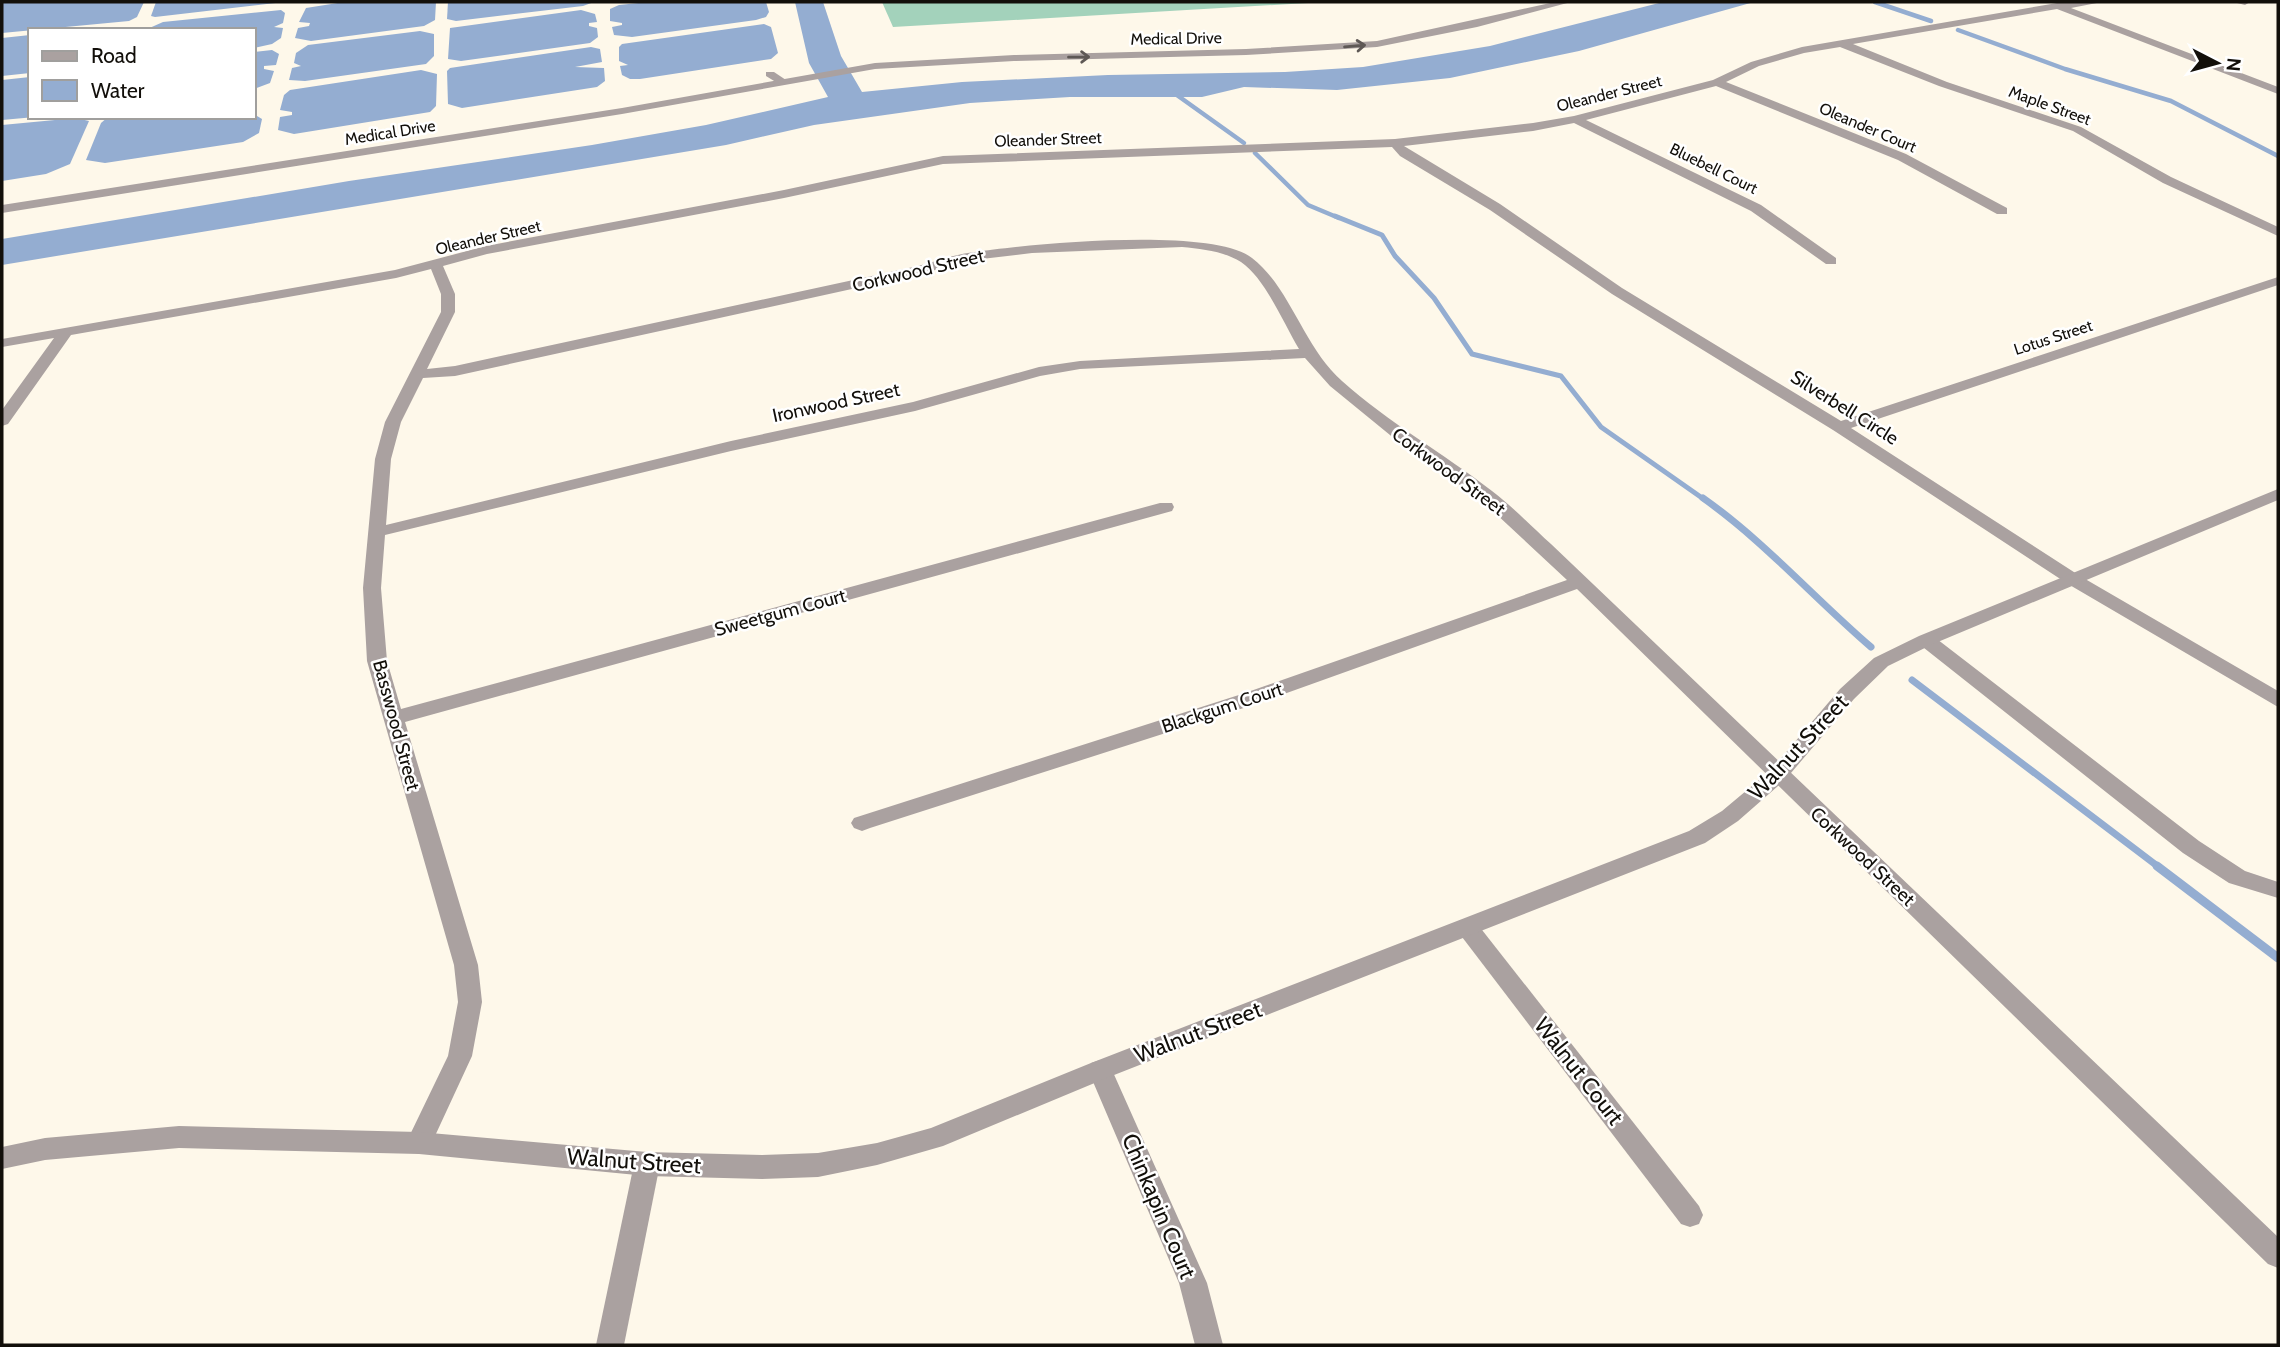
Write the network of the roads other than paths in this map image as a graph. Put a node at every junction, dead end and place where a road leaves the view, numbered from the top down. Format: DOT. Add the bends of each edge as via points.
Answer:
graph roads {
  1 [pos="1516,2"];
  2 [pos="1566,2"];
  3 [pos="2097,2"];
  4 [pos="2238,2"];
  5 [pos="2245,2"];
  6 [pos="2057,6"];
  7 [pos="1225,40"];
  8 [pos="1198,41"];
  9 [pos="1840,43"];
  10 [pos="860,64"];
  11 [pos="782,77"];
  12 [pos="1717,82"];
  13 [pos="2278,92"];
  14 [pos="1575,119"];
  15 [pos="1395,143"];
  16 [pos="2,198"];
  17 [pos="2,209"];
  18 [pos="2002,211"];
  19 [pos="2278,232"];
  20 [pos="1831,261"];
  21 [pos="436,265"];
  22 [pos="2278,281"];
  23 [pos="67,331"];
  24 [pos="2,343"];
  25 [pos="1309,353"];
  26 [pos="417,374"];
  27 [pos="2,421"];
  28 [pos="1839,427"];
  29 [pos="2276,497"];
  30 [pos="1166,507"];
  31 [pos="378,532"];
  32 [pos="2074,580"];
  33 [pos="1579,582"];
  34 [pos="1926,640"];
  35 [pos="2278,700"];
  36 [pos="394,718"];
  37 [pos="1778,775"];
  38 [pos="862,823"];
  39 [pos="2278,890"];
  40 [pos="1467,927"];
  41 [pos="1100,1070"];
  42 [pos="419,1143"];
  43 [pos="2,1158"];
  44 [pos="647,1164"];
  45 [pos="1690,1215"];
  46 [pos="2278,1255"];
  47 [pos="610,1345"];
  48 [pos="1209,1345"];
  1 -- 7 [label="street, Medical Drive" via="1378,31 1298,40"];
  10 -- 2 [label="street, Medical Drive, one-way" via="1377,44"];
  3 -- 6 [label="street, Oleander Street"];
  4 -- 5 [label="street"];
  6 -- 9 [label="street, Oleander Street"];
  6 -- 13 [label="street"];
  8 -- 10 [label="street, Medical Drive" via="951,51"];
  9 -- 12 [label="street, Oleander Street" via="1769,59"];
  9 -- 19 [label="street, Maple Street" via="2077,129 2179,186"];
  10 -- 11 [label="street, Medical Drive"];
  11 -- 16 [label="street, Medical Drive"];
  11 -- 17 [label="street, Medical Drive" via="484,134"];
  12 -- 14 [label="street, Oleander Street"];
  12 -- 18 [label="street, Oleander Court" via="1902,157"];
  14 -- 15 [label="street, Oleander Street"];
  14 -- 20 [label="street, Bluebell Court" via="1756,208"];
  15 -- 21 [label="street, Oleander Street" via="943,160 486,250"];
  15 -- 28 [label="street, Silverbell Circle" via="1617,291"];
  21 -- 23 [label="street, Oleander Street"];
  21 -- 26 [label="street, Basswood Street" via="448,295 448,312"];
  22 -- 28 [label="street, Lotus Street"];
  23 -- 24 [label="street, Oleander Street"];
  23 -- 27 [label="street"];
  25 -- 26 [label="street, Corkwood Street" via="1266,281 1247,260 1209,246 1182,243 972,256 455,370"];
  25 -- 31 [label="street, Ironwood Street" via="1080,365 1039,372 915,406"];
  25 -- 33 [label="street, Corkwood Street" via="1335,383 1377,418 1486,495"];
  26 -- 31 [label="street, Basswood Street" via="393,422 383,459"];
  28 -- 32 [label="street, Silverbell Circle"];
  29 -- 32 [label="street, Walnut Street"];
  30 -- 36 [label="street, Sweetgum Court"];
  31 -- 36 [label="street, Basswood Street" via="372,587 377,661"];
  32 -- 34 [label="street, Walnut Street"];
  32 -- 35 [label="street, Silverbell Circle"];
  33 -- 37 [label="street, Corkwood Street"];
  33 -- 38 [label="street, Blackgum Court" via="1249,699"];
  34 -- 37 [label="street, Walnut Street" via="1881,662 1847,694"];
  34 -- 39 [label="street" via="2190,847 2237,877"];
  36 -- 42 [label="street, Basswood Street" via="466,965 470,1002 460,1056"];
  37 -- 40 [label="street, Walnut Street" via="1697,838"];
  37 -- 46 [label="street, Corkwood Street"];
  40 -- 41 [label="street, Walnut Street"];
  40 -- 45 [label="street, Walnut Court"];
  41 -- 44 [label="street, Walnut Street" via="934,1138 877,1154 818,1165"];
  41 -- 48 [label="street, Chinkapin Court" via="1193,1283"];
  42 -- 43 [label="street, Walnut Street" via="179,1137 46,1149"];
  42 -- 44 [label="street, Walnut Street"];
  44 -- 47 [label="street"];
}
